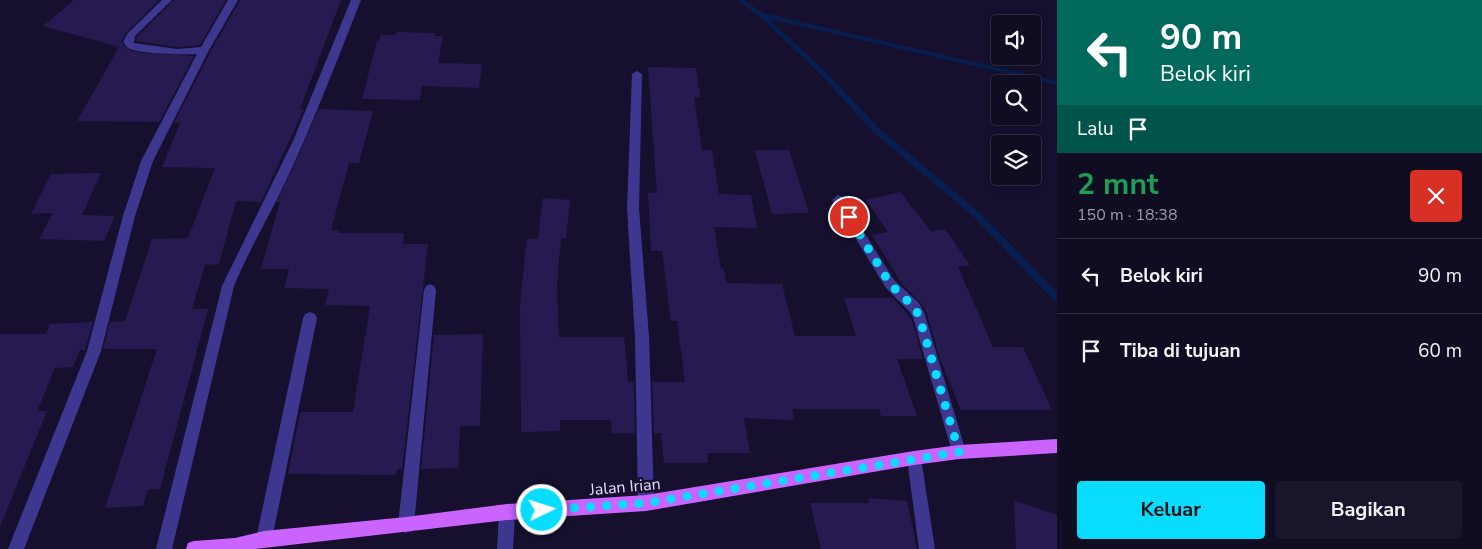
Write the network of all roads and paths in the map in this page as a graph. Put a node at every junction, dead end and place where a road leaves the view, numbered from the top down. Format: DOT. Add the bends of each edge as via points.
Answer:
graph roads {
  1 [pos="167,0"];
  2 [pos="234,0"];
  3 [pos="356,0"];
  4 [pos="204,50"];
  5 [pos="637,74"];
  6 [pos="838,200"];
  7 [pos="430,290"];
  8 [pos="310,318"];
  9 [pos="1057,446"];
  10 [pos="959,452"];
  11 [pos="914,458"];
  12 [pos="646,503"];
  13 [pos="507,512"];
  14 [pos="406,525"];
  15 [pos="264,539"];
  16 [pos="235,547"];
  17 [pos="16,549"];
  18 [pos="164,549"];
  19 [pos="194,549"];
  20 [pos="505,549"];
  21 [pos="927,549"];
  1 -- 4 [label="street" via="131,35 128,42 131,46 177,52"];
  2 -- 4 [label="street"];
  3 -- 18 [label="street" via="277,188 237,260"];
  4 -- 17 [label="street" via="147,161 94,351"];
  5 -- 12 [label="street" via="633,208 642,338"];
  6 -- 10 [label="street" via="890,284 919,316"];
  7 -- 14 [label="street"];
  8 -- 15 [label="street"];
  9 -- 10 [label="main road, Jalan Irian"];
  10 -- 11 [label="main road, Jalan Irian"];
  11 -- 12 [label="main road, Jalan Irian"];
  11 -- 21 [label="street"];
  12 -- 13 [label="main road, Jalan Irian"];
  13 -- 14 [label="main road, Jalan Irian"];
  13 -- 20 [label="street"];
  14 -- 15 [label="main road, Jalan Irian"];
  15 -- 16 [label="main road, Jalan Irian"];
  16 -- 19 [label="main road, Jalan Irian"];
}
